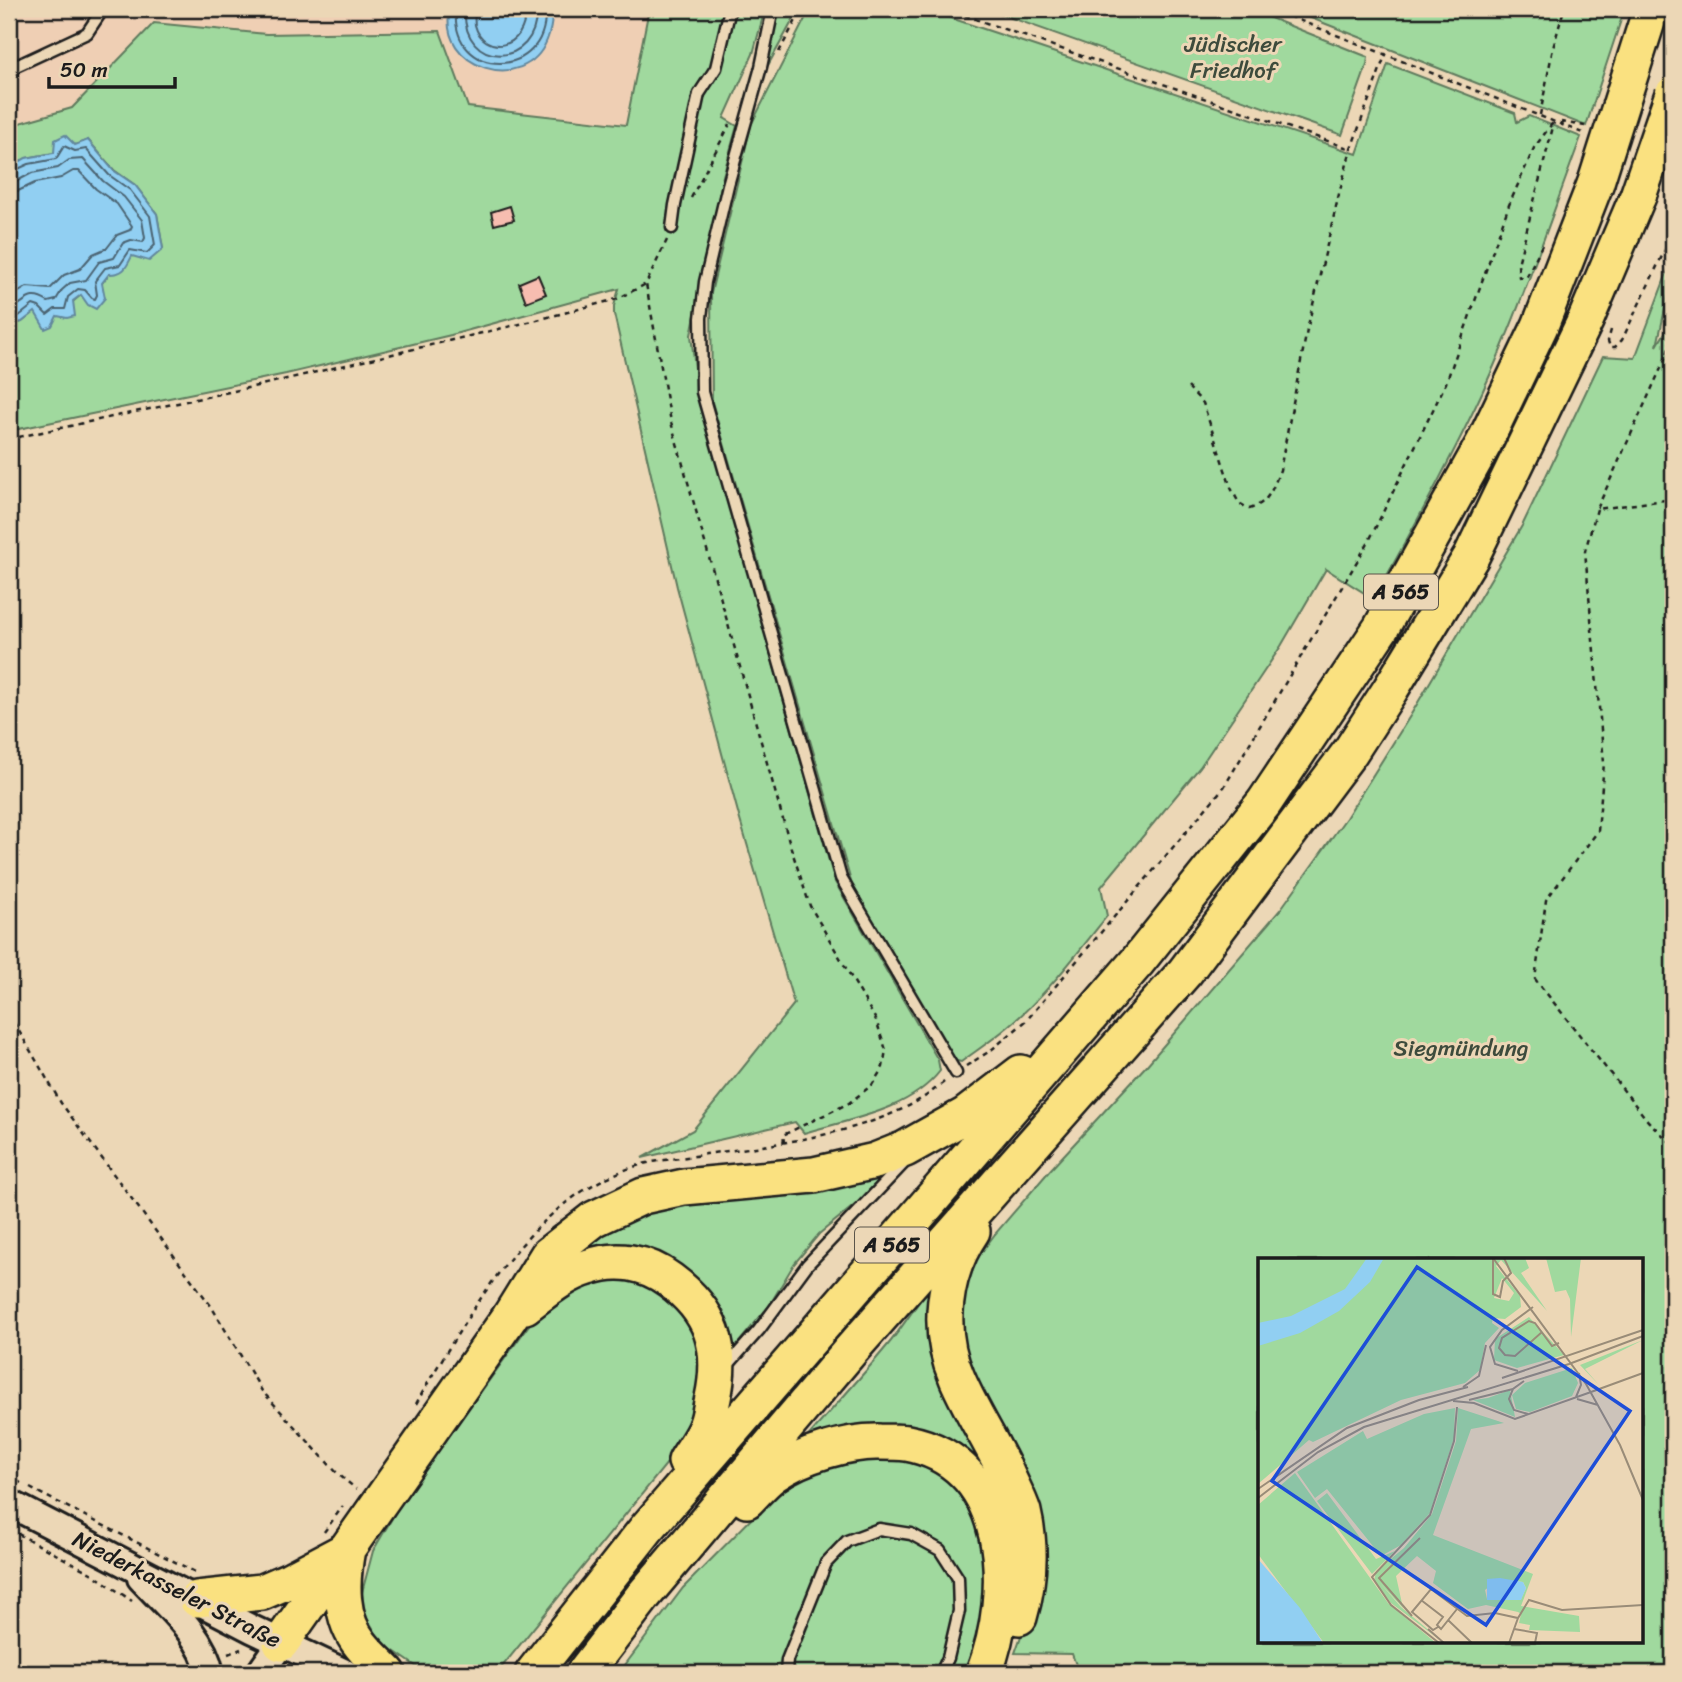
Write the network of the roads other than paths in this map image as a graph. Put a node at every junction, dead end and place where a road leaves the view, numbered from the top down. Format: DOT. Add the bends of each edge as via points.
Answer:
graph roads {
  1 [pos="103,9"];
  2 [pos="730,9"];
  3 [pos="773,9"];
  4 [pos="1651,9"];
  5 [pos="9,77"];
  6 [pos="1673,94"];
  7 [pos="672,228"];
  8 [pos="1138,962"];
  9 [pos="956,1073"];
  10 [pos="927,1138"];
  11 [pos="1024,1154"];
  12 [pos="509,1318"];
  13 [pos="718,1376"];
  14 [pos="9,1503"];
  15 [pos="646,1528"];
  16 [pos="347,1549"];
  17 [pos="128,1564"];
  18 [pos="197,1586"];
  19 [pos="644,1595"];
  20 [pos="281,1643"];
  21 [pos="335,1672"];
  22 [pos="210,1673"];
  23 [pos="260,1673"];
  24 [pos="388,1673"];
  25 [pos="533,1673"];
  26 [pos="584,1673"];
  27 [pos="786,1673"];
  28 [pos="941,1673"];
  29 [pos="984,1673"];
  30 [pos="1001,1673"];
  1 -- 5 [label="lane" via="87,33 16,65"];
  2 -- 7 [label="lane" via="716,68 699,94"];
  3 -- 9 [label="lane" via="705,282 702,392 841,877"];
  4 -- 8 [label="highway, A 565, bridge" via="1596,182 1540,326 1484,443 1381,628 1264,803"];
  6 -- 11 [label="highway, A 565, bridge" via="1638,195 1586,319 1471,557 1390,690 1350,752 1185,972"];
  8 -- 10 [label="highway" via="999,1091"];
  8 -- 15 [label="highway, A 565"];
  10 -- 12 [label="highway" via="875,1161 814,1175 684,1187 643,1196 594,1219 548,1255"];
  10 -- 13 [label="lane" via="807,1265"];
  11 -- 19 [label="highway, A 565"];
  11 -- 30 [label="highway" via="959,1250 948,1282 945,1322 955,1371 1022,1510 1029,1544 1025,1597"];
  12 -- 13 [label="highway" via="560,1279 588,1267 611,1262 655,1268 701,1307 716,1348"];
  12 -- 16 [label="highway"];
  13 -- 15 [label="highway" via="707,1425"];
  14 -- 17 [label="main road, Niederkasseler Straße"];
  15 -- 25 [label="highway, A 565"];
  16 -- 18 [label="highway" via="262,1592"];
  16 -- 20 [label="highway"];
  16 -- 24 [label="highway" via="341,1580 346,1615 359,1643"];
  17 -- 18 [label="main road, Niederkasseler Straße"];
  17 -- 22 [label="main road" via="190,1632"];
  18 -- 20 [label="main road, Niederkasseler Straße"];
  19 -- 26 [label="highway, A 565"];
  19 -- 29 [label="highway" via="774,1474 824,1450 864,1441 907,1443 961,1469 994,1521 1002,1589 992,1654"];
  20 -- 21 [label="main road, Niederkasseler Straße"];
  20 -- 23 [label="main road"];
  27 -- 28 [label="lane" via="826,1563 847,1541 878,1529 911,1534 940,1550 958,1578 959,1611"];
}
